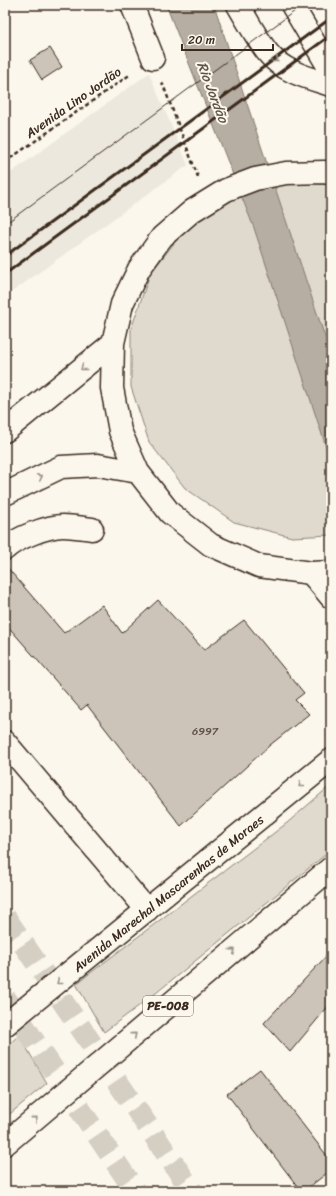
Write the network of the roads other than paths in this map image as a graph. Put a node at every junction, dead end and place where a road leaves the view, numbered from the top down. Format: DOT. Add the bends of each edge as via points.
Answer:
graph roads {
  1 [pos="132,5"];
  2 [pos="238,5"];
  3 [pos="292,5"];
  4 [pos="153,58"];
  5 [pos="331,71"];
  6 [pos="331,85"];
  7 [pos="331,173"];
  8 [pos="113,343"];
  9 [pos="5,431"];
  10 [pos="138,472"];
  11 [pos="5,494"];
  12 [pos="92,529"];
  13 [pos="5,549"];
  14 [pos="321,572"];
  15 [pos="331,597"];
  16 [pos="5,742"];
  17 [pos="331,760"];
  18 [pos="331,868"];
  19 [pos="331,883"];
  20 [pos="295,898"];
  21 [pos="147,910"];
  22 [pos="5,1025"];
  23 [pos="5,1144"];
  1 -- 4 [label="main road"];
  2 -- 6 [label="main road, one-way" via="268,53 301,76"];
  3 -- 5 [label="main road"];
  7 -- 8 [label="main road" via="286,173 255,179 226,190 192,211 162,237 139,269 122,304"];
  8 -- 9 [label="main road, one-way"];
  8 -- 10 [label="main road" via="113,395 120,431"];
  11 -- 10 [label="main road, one-way" via="61,467 98,465"];
  10 -- 14 [label="main road" via="170,513 211,545 259,566"];
  12 -- 13 [label="main road" via="62,526 42,530 10,544"];
  14 -- 15 [label="main road"];
  16 -- 21 [label="main road"];
  17 -- 21 [label="main road, Avenida Marechal Mascarenhas de Moraes, one-way"];
  18 -- 20 [label="main road, PE-008"];
  19 -- 20 [label="main road"];
  23 -- 20 [label="main road, PE-008, one-way"];
  21 -- 22 [label="main road, Avenida Marechal Mascarenhas de Moraes, one-way"];
}
